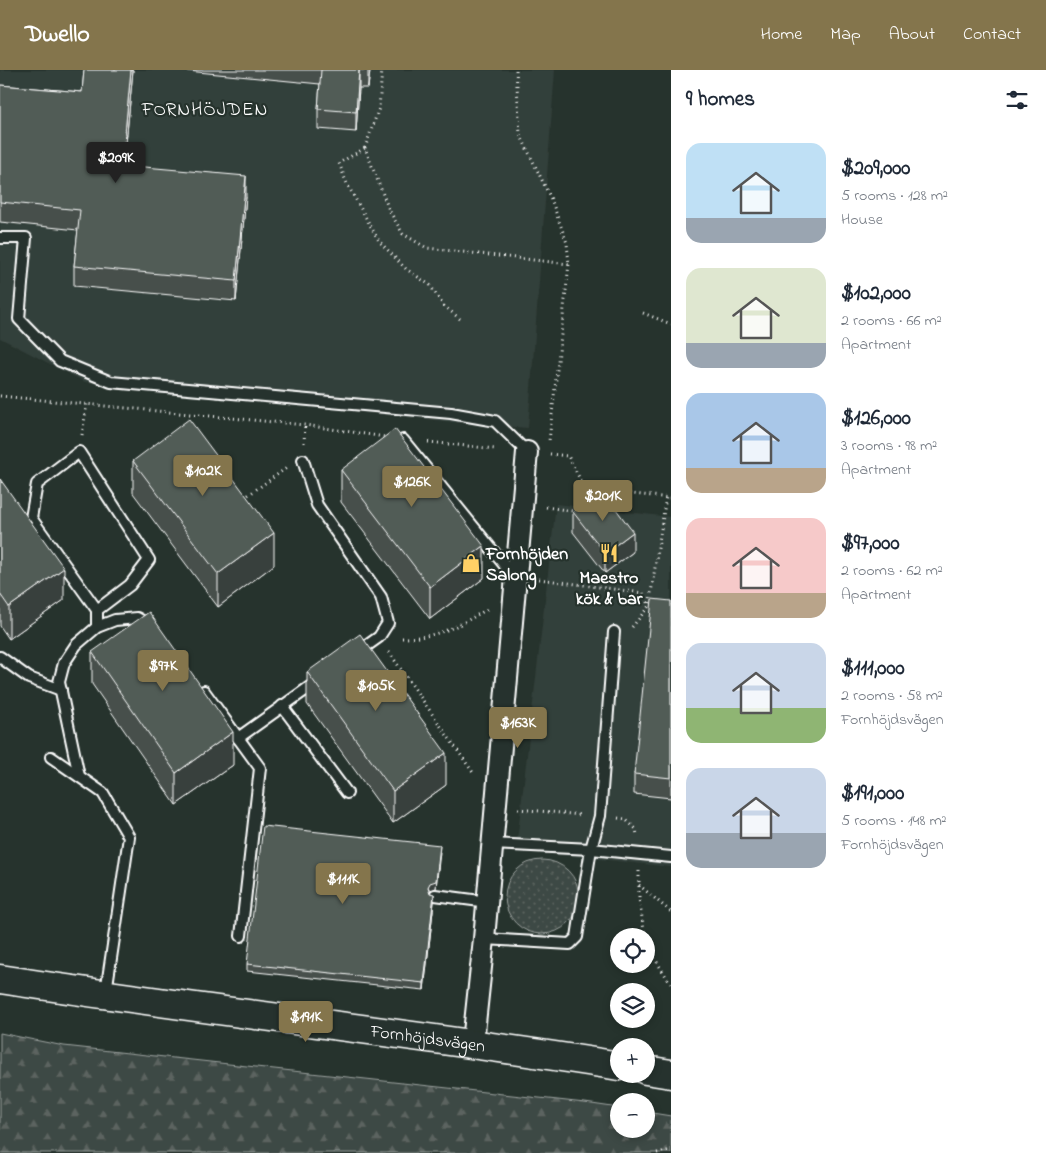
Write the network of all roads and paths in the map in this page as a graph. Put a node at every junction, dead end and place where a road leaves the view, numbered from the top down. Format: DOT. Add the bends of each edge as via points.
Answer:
graph roads {
  1 [pos="382,70"];
  2 [pos="365,148"];
  3 [pos="0,238"];
  4 [pos="569,264"];
  5 [pos="643,313"];
  6 [pos="460,319"];
  7 [pos="671,324"];
  8 [pos="0,396"];
  9 [pos="87,404"];
  10 [pos="403,440"];
  11 [pos="79,452"];
  12 [pos="527,452"];
  13 [pos="303,460"];
  14 [pos="585,489"];
  15 [pos="666,497"];
  16 [pos="671,498"];
  17 [pos="244,499"];
  18 [pos="542,506"];
  19 [pos="515,578"];
  20 [pos="536,578"];
  21 [pos="514,600"];
  22 [pos="649,606"];
  23 [pos="656,607"];
  24 [pos="97,610"];
  25 [pos="98,627"];
  26 [pos="160,630"];
  27 [pos="614,632"];
  28 [pos="379,637"];
  29 [pos="0,657"];
  30 [pos="346,660"];
  31 [pos="330,672"];
  32 [pos="199,684"];
  33 [pos="61,690"];
  34 [pos="282,706"];
  35 [pos="238,738"];
  36 [pos="51,757"];
  37 [pos="79,776"];
  38 [pos="347,793"];
  39 [pos="496,806"];
  40 [pos="493,844"];
  41 [pos="591,849"];
  42 [pos="671,858"];
  43 [pos="639,885"];
  44 [pos="435,895"];
  45 [pos="488,902"];
  46 [pos="671,912"];
  47 [pos="241,936"];
  48 [pos="484,939"];
  49 [pos="655,959"];
  50 [pos="0,980"];
  51 [pos="671,984"];
  52 [pos="106,996"];
  53 [pos="473,1042"];
  54 [pos="610,1065"];
  55 [pos="655,1071"];
  56 [pos="671,1074"];
  57 [pos="671,1150"];
  58 [pos="657,1153"];
  1 -- 2 [label="path" via="379,108"];
  2 -- 4 [label="path" via="389,210 403,234 427,248"];
  2 -- 6 [label="path" via="339,162 347,184 379,241 406,269 430,285 443,306"];
  3 -- 12 [label="lane" via="26,238 19,319 60,361 111,382 451,413 495,421"];
  5 -- 7 [label="path"];
  8 -- 9 [label="path"];
  9 -- 10 [label="path" via="305,425"];
  9 -- 11 [label="path"];
  10 -- 12 [label="path"];
  10 -- 19 [label="lane"];
  11 -- 24 [label="lane" via="37,484 31,518"];
  11 -- 24 [label="lane" via="149,560 130,586"];
  12 -- 14 [label="path" via="568,456"];
  12 -- 19 [label="street"];
  13 -- 17 [label="path" via="282,469"];
  13 -- 28 [label="lane" via="317,505 381,597 388,623"];
  14 -- 15 [label="path"];
  14 -- 18 [label="path" via="573,511"];
  15 -- 16 [label="path"];
  15 -- 22 [label="path"];
  19 -- 21 [label="street"];
  20 -- 22 [label="path" via="643,593"];
  21 -- 28 [label="path" via="490,608 454,629 418,638"];
  21 -- 39 [label="street"];
  22 -- 23 [label="path"];
  22 -- 27 [label="path" via="628,632"];
  24 -- 25 [label="lane"];
  25 -- 26 [label="lane" via="115,620 137,618"];
  25 -- 33 [label="lane" via="76,645 64,664 59,682"];
  27 -- 41 [label="lane" via="600,816"];
  28 -- 30 [label="lane"];
  28 -- 39 [label="path"];
  29 -- 33 [label="lane" via="29,678"];
  31 -- 34 [label="lane"];
  32 -- 35 [label="lane"];
  33 -- 37 [label="lane"];
  34 -- 35 [label="lane"];
  34 -- 38 [label="lane"];
  35 -- 47 [label="lane" via="260,768"];
  36 -- 37 [label="lane"];
  37 -- 52 [label="lane" via="103,793 129,836"];
  39 -- 40 [label="street"];
  40 -- 41 [label="lane"];
  40 -- 45 [label="street"];
  41 -- 42 [label="lane"];
  41 -- 48 [label="lane" via="577,937 570,944"];
  43 -- 46 [label="path"];
  44 -- 45 [label="lane"];
  45 -- 48 [label="street"];
  48 -- 53 [label="street"];
  49 -- 51 [label="path"];
  50 -- 52 [label="street, Fornhöjdsvägen"];
  52 -- 53 [label="street, Fornhöjdsvägen"];
  53 -- 54 [label="street, Fornhöjdsvägen"];
  55 -- 56 [label="street"];
  57 -- 58 [label="path"];
}
